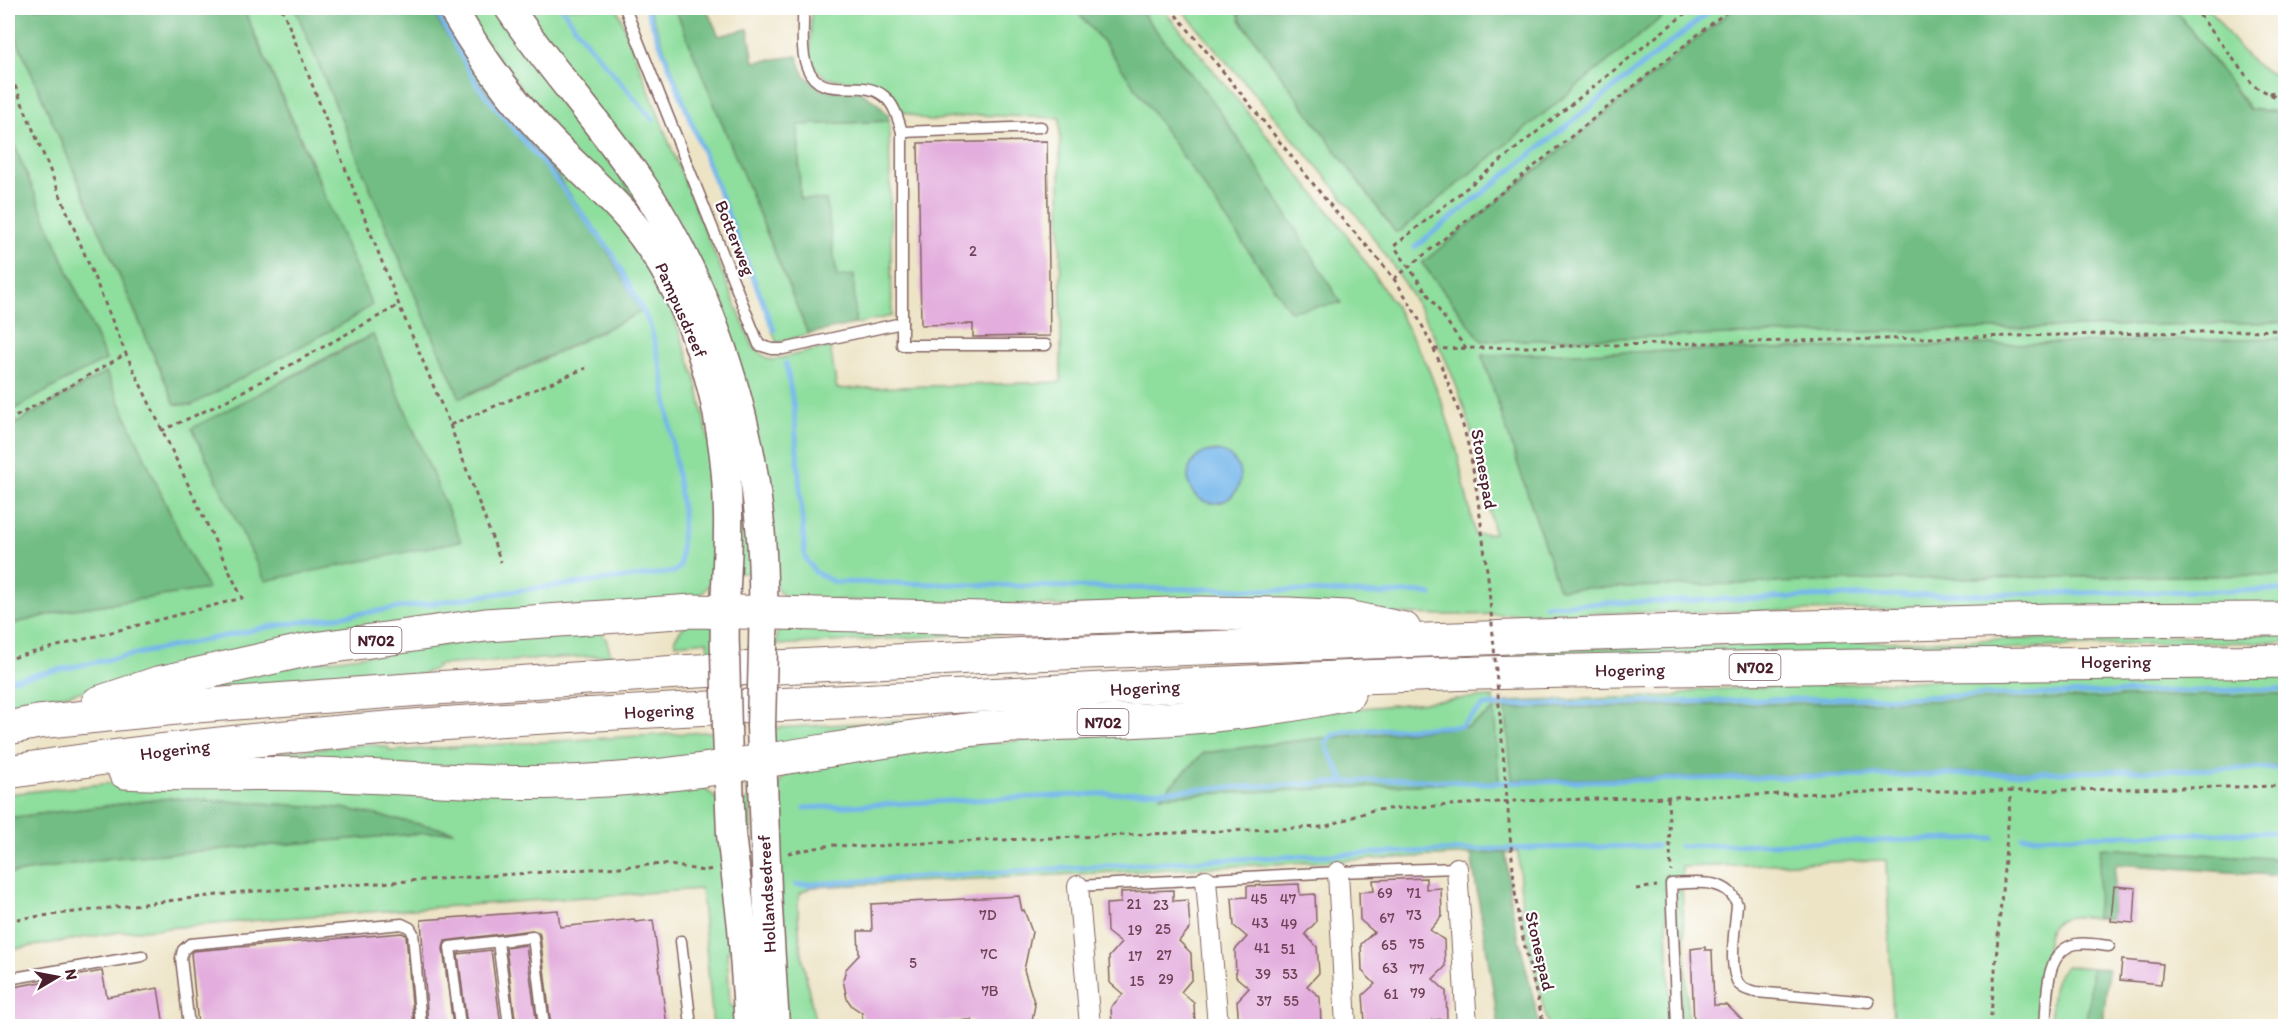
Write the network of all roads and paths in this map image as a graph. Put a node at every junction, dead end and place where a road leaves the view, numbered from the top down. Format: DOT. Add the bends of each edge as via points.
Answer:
graph roads {
  1 [pos="282,8"];
  2 [pos="452,8"];
  3 [pos="509,8"];
  4 [pos="625,8"];
  5 [pos="803,8"];
  6 [pos="1170,8"];
  7 [pos="1692,8"];
  8 [pos="1731,8"];
  9 [pos="2194,8"];
  10 [pos="8,69"];
  11 [pos="2286,90"];
  12 [pos="2268,93"];
  13 [pos="2286,102"];
  14 [pos="1041,127"];
  15 [pos="902,132"];
  16 [pos="1408,266"];
  17 [pos="1394,279"];
  18 [pos="399,305"];
  19 [pos="902,323"];
  20 [pos="2286,330"];
  21 [pos="1046,345"];
  22 [pos="1434,349"];
  23 [pos="1466,349"];
  24 [pos="126,354"];
  25 [pos="586,368"];
  26 [pos="8,422"];
  27 [pos="450,425"];
  28 [pos="161,431"];
  29 [pos="501,562"];
  30 [pos="723,612"];
  31 [pos="764,613"];
  32 [pos="2286,619"];
  33 [pos="1456,640"];
  34 [pos="725,651"];
  35 [pos="8,658"];
  36 [pos="2286,662"];
  37 [pos="1444,674"];
  38 [pos="23,725"];
  39 [pos="761,726"];
  40 [pos="762,761"];
  41 [pos="727,766"];
  42 [pos="21,770"];
  43 [pos="2286,786"];
  44 [pos="2012,791"];
  45 [pos="1668,798"];
  46 [pos="765,857"];
  47 [pos="735,866"];
  48 [pos="1457,868"];
  49 [pos="1338,872"];
  50 [pos="1206,880"];
  51 [pos="1671,884"];
  52 [pos="1078,886"];
  53 [pos="1636,889"];
  54 [pos="8,920"];
  55 [pos="681,941"];
  56 [pos="498,942"];
  57 [pos="2109,946"];
  58 [pos="142,956"];
  59 [pos="8,979"];
  60 [pos="1869,1002"];
  61 [pos="189,1026"];
  62 [pos="421,1026"];
  63 [pos="460,1026"];
  64 [pos="509,1026"];
  65 [pos="544,1026"];
  66 [pos="691,1026"];
  67 [pos="749,1026"];
  68 [pos="775,1026"];
  69 [pos="1090,1026"];
  70 [pos="1218,1026"];
  71 [pos="1346,1026"];
  72 [pos="1467,1026"];
  73 [pos="1544,1026"];
  74 [pos="1677,1026"];
  75 [pos="1990,1026"];
  76 [pos="2045,1026"];
  1 -- 18 [label="path"];
  2 -- 30 [label="main road, Pampusdreef" via="513,98 628,218 660,261 682,304 706,366 721,439 728,514"];
  3 -- 31 [label="main road, Pampusdreef" via="646,191 673,237 718,336 752,467"];
  4 -- 19 [label="lane, Botterweg" via="759,345 783,349"];
  5 -- 15 [label="lane" via="804,54 811,76 834,88 865,88 883,94 894,109"];
  6 -- 17 [label="path, Stonespad"];
  7 -- 16 [label="path" via="1394,246"];
  8 -- 16 [label="path"];
  9 -- 12 [label="path" via="2254,86"];
  10 -- 24 [label="path"];
  11 -- 12 [label="path"];
  12 -- 13 [label="path"];
  14 -- 15 [label="lane"];
  15 -- 19 [label="lane"];
  16 -- 17 [label="path"];
  16 -- 23 [label="path"];
  17 -- 22 [label="path, Stonespad"];
  18 -- 27 [label="path"];
  18 -- 28 [label="path" via="220,404"];
  19 -- 21 [label="lane" via="902,345"];
  20 -- 23 [label="path"];
  22 -- 23 [label="path"];
  22 -- 73 [label="path, Stonespad, bridge" via="1460,417 1473,467 1488,577 1515,892"];
  24 -- 26 [label="path"];
  24 -- 28 [label="path"];
  25 -- 27 [label="path"];
  27 -- 29 [label="path"];
  28 -- 35 [label="path" via="243,598"];
  30 -- 31 [label="highway, N702"];
  30 -- 34 [label="main road, Pampusdreef"];
  30 -- 38 [label="highway, N702" via="486,625 306,650 158,683"];
  31 -- 33 [label="highway, N702" via="1030,619 1288,614 1346,617"];
  31 -- 39 [label="main road, Pampusdreef, bridge"];
  32 -- 33 [label="highway, Hogering / N702" via="2052,620"];
  33 -- 38 [label="highway, Hogering / N702" via="1031,654 679,672 196,706"];
  34 -- 41 [label="main road, Hollandsedreef, bridge"];
  36 -- 37 [label="highway, Hogering / N702"];
  37 -- 40 [label="highway, N702" via="1299,705 1150,720 989,728 882,740"];
  37 -- 42 [label="highway, Hogering / N702" via="439,723 206,745"];
  39 -- 40 [label="main road, Hollandsedreef"];
  40 -- 41 [label="highway, N702"];
  40 -- 46 [label="main road, Hollandsedreef"];
  41 -- 42 [label="highway, N702" via="588,781 490,782 315,774"];
  41 -- 47 [label="main road, Hollandsedreef"];
  43 -- 44 [label="path"];
  44 -- 45 [label="path"];
  44 -- 75 [label="path"];
  45 -- 46 [label="path" via="1514,801 1373,810 1315,828 865,847 832,845"];
  45 -- 51 [label="path"];
  46 -- 68 [label="main road, Hollandsedreef"];
  47 -- 54 [label="path" via="704,871 665,864 243,892"];
  47 -- 67 [label="main road, Hollandsedreef"];
  48 -- 49 [label="lane"];
  48 -- 72 [label="street"];
  49 -- 50 [label="lane"];
  49 -- 71 [label="street"];
  50 -- 52 [label="lane"];
  50 -- 70 [label="street"];
  51 -- 53 [label="path"];
  51 -- 60 [label="lane" via="1716,883 1734,896 1737,904 1733,965 1741,987 1756,993"];
  51 -- 74 [label="lane"];
  52 -- 69 [label="street"];
  55 -- 66 [label="lane"];
  56 -- 63 [label="lane" via="450,947"];
  56 -- 64 [label="lane"];
  56 -- 65 [label="lane" via="533,937"];
  57 -- 76 [label="lane" via="2077,943 2061,949 2052,962"];
  58 -- 59 [label="lane"];
  61 -- 62 [label="lane" via="181,958 190,944 402,924 413,933"];
}
